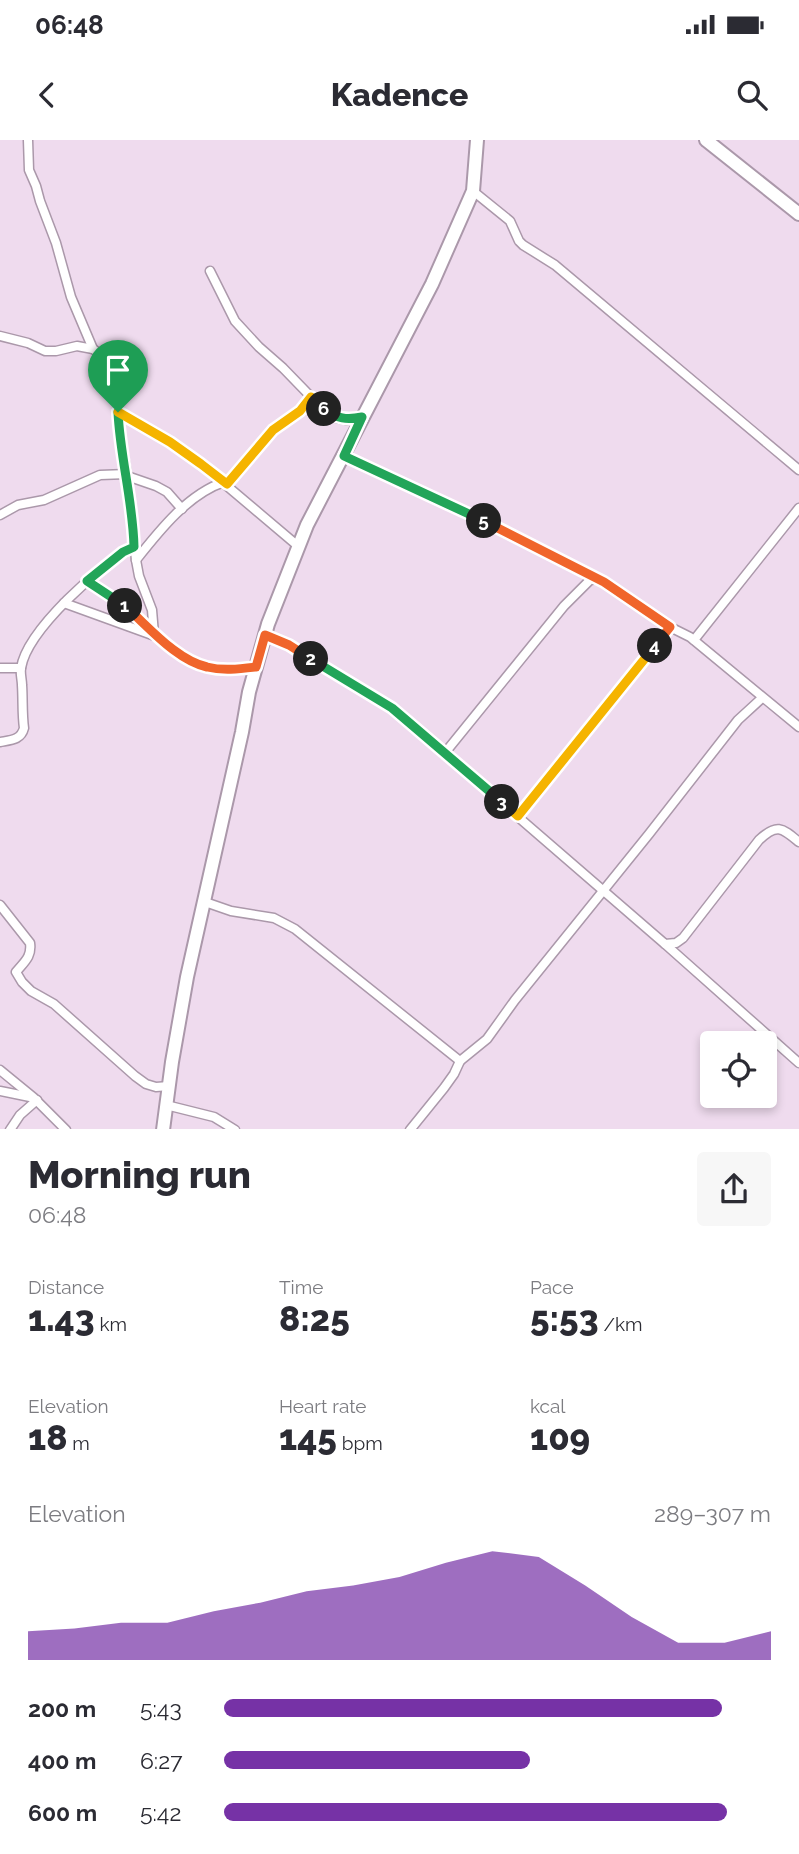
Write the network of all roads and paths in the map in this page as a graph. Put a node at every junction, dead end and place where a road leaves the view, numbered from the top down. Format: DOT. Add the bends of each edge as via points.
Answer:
graph roads {
  1 [pos="28,140"];
  2 [pos="477,140"];
  3 [pos="706,140"];
  4 [pos="473,191"];
  5 [pos="799,214"];
  6 [pos="210,271"];
  7 [pos="0,336"];
  8 [pos="93,349"];
  9 [pos="311,397"];
  10 [pos="118,412"];
  11 [pos="362,417"];
  12 [pos="344,456"];
  13 [pos="799,470"];
  14 [pos="127,475"];
  15 [pos="226,483"];
  16 [pos="182,509"];
  17 [pos="798,511"];
  18 [pos="0,515"];
  19 [pos="298,546"];
  20 [pos="134,547"];
  21 [pos="136,560"];
  22 [pos="597,579"];
  23 [pos="87,581"];
  24 [pos="64,603"];
  25 [pos="670,627"];
  26 [pos="156,635"];
  27 [pos="265,635"];
  28 [pos="694,640"];
  29 [pos="256,667"];
  30 [pos="0,668"];
  31 [pos="21,668"];
  32 [pos="762,698"];
  33 [pos="799,727"];
  34 [pos="0,742"];
  35 [pos="444,754"];
  36 [pos="518,816"];
  37 [pos="799,842"];
  38 [pos="603,890"];
  39 [pos="205,902"];
  40 [pos="0,905"];
  41 [pos="665,944"];
  42 [pos="460,1061"];
  43 [pos="799,1063"];
  44 [pos="0,1070"];
  45 [pos="169,1086"];
  46 [pos="0,1091"];
  47 [pos="35,1099"];
  48 [pos="166,1105"];
  49 [pos="10,1129"];
  50 [pos="66,1129"];
  51 [pos="163,1129"];
  52 [pos="235,1129"];
  53 [pos="410,1129"];
  1 -- 8 [label="street" via="29,170"];
  2 -- 4 [label="street"];
  3 -- 5 [label="street"];
  4 -- 11 [label="street" via="432,284"];
  4 -- 13 [label="street" via="510,221 523,245 564,272"];
  6 -- 9 [label="street" via="235,321"];
  7 -- 8 [label="street" via="46,351 77,346"];
  8 -- 10 [label="street" via="104,358 111,374"];
  9 -- 11 [label="street" via="337,418"];
  9 -- 15 [label="street" via="273,430"];
  10 -- 14 [label="street"];
  10 -- 15 [label="street"];
  11 -- 12 [label="street"];
  12 -- 19 [label="street"];
  12 -- 22 [label="street"];
  14 -- 16 [label="street" via="167,492"];
  14 -- 18 [label="street" via="100,475"];
  14 -- 20 [label="street"];
  15 -- 16 [label="street" via="208,489"];
  15 -- 19 [label="street"];
  16 -- 21 [label="street"];
  17 -- 28 [label="street"];
  19 -- 27 [label="street"];
  20 -- 21 [label="street"];
  20 -- 23 [label="street"];
  21 -- 26 [label="street"];
  22 -- 25 [label="street"];
  22 -- 35 [label="street" via="590,580 564,606"];
  23 -- 24 [label="street"];
  23 -- 26 [label="street"];
  24 -- 26 [label="street"];
  24 -- 31 [label="street" via="41,629"];
  25 -- 28 [label="street"];
  25 -- 36 [label="street"];
  26 -- 29 [label="street" via="201,666 228,670"];
  27 -- 29 [label="street"];
  27 -- 35 [label="street" via="299,650 381,701"];
  28 -- 32 [label="street"];
  29 -- 39 [label="street"];
  30 -- 31 [label="street"];
  31 -- 34 [label="street" via="23,733"];
  32 -- 33 [label="street"];
  32 -- 38 [label="street" via="738,720"];
  35 -- 36 [label="street"];
  36 -- 38 [label="street"];
  37 -- 41 [label="street" via="777,828 770,830 683,938"];
  38 -- 41 [label="street"];
  38 -- 42 [label="street" via="487,1039"];
  39 -- 42 [label="street" via="274,918 295,929"];
  39 -- 45 [label="street"];
  40 -- 45 [label="street" via="30,943 29,956 16,972 22,982 146,1084"];
  41 -- 43 [label="street"];
  42 -- 53 [label="street"];
  44 -- 47 [label="street"];
  45 -- 48 [label="street"];
  46 -- 47 [label="street"];
  47 -- 49 [label="street"];
  47 -- 50 [label="street"];
  48 -- 51 [label="street"];
  48 -- 52 [label="street" via="214,1117"];
}
